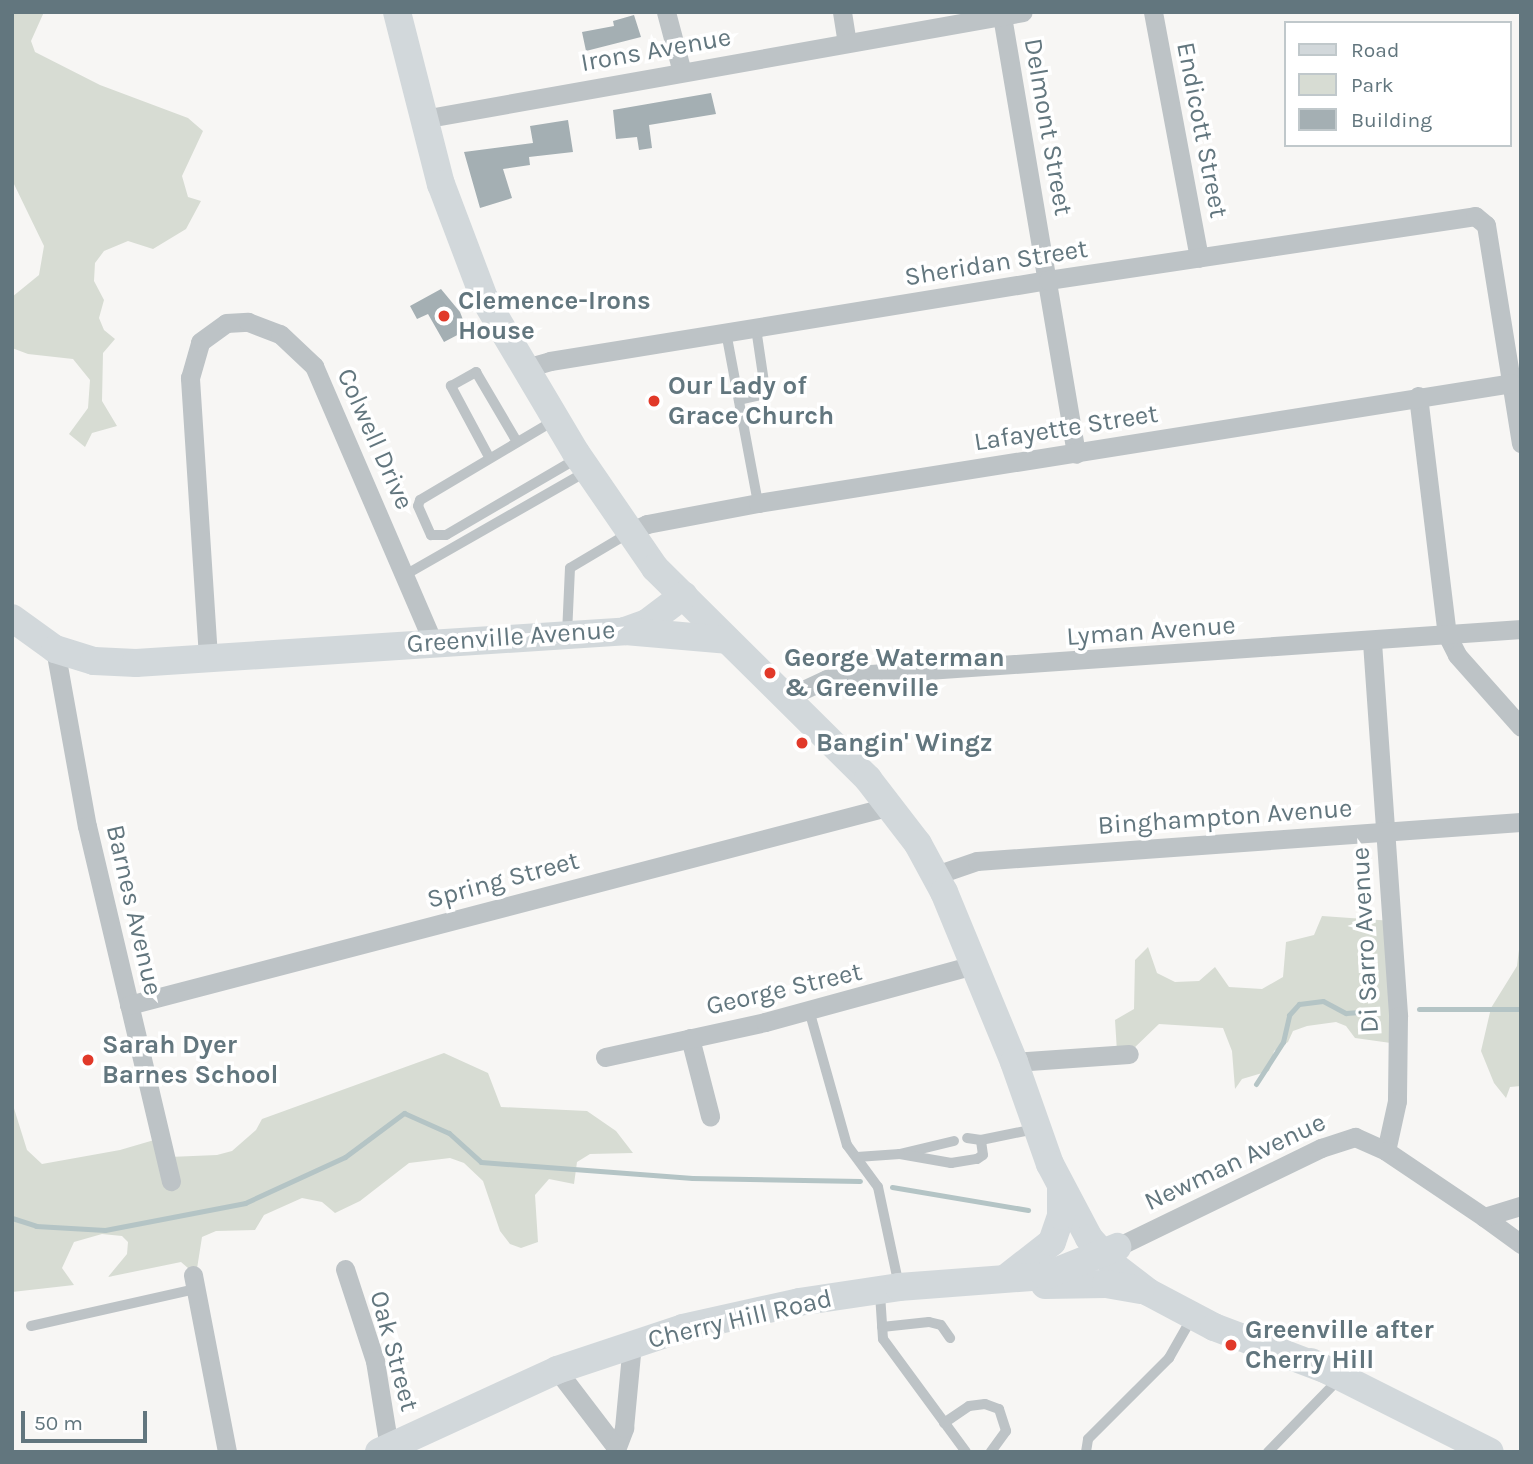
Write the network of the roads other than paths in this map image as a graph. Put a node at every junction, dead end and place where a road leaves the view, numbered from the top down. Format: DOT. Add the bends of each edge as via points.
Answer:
graph roads {
  1 [pos="397,12"];
  2 [pos="666,12"];
  3 [pos="842,12"];
  4 [pos="1023,12"];
  5 [pos="1153,12"];
  6 [pos="1002,16"];
  7 [pos="847,43"];
  8 [pos="682,72"];
  9 [pos="423,119"];
  10 [pos="1199,258"];
  11 [pos="1048,280"];
  12 [pos="756,328"];
  13 [pos="726,332"];
  14 [pos="526,368"];
  15 [pos="1512,383"];
  16 [pos="1418,396"];
  17 [pos="738,400"];
  18 [pos="555,419"];
  19 [pos="517,442"];
  20 [pos="1521,443"];
  21 [pos="1076,454"];
  22 [pos="489,457"];
  23 [pos="583,464"];
  24 [pos="758,503"];
  25 [pos="630,532"];
  26 [pos="655,568"];
  27 [pos="405,575"];
  28 [pos="684,596"];
  29 [pos="12,618"];
  30 [pos="636,627"];
  31 [pos="1521,629"];
  32 [pos="567,634"];
  33 [pos="1447,635"];
  34 [pos="727,640"];
  35 [pos="433,642"];
  36 [pos="1372,642"];
  37 [pos="55,649"];
  38 [pos="208,657"];
  39 [pos="788,697"];
  40 [pos="1521,727"];
  41 [pos="891,806"];
  42 [pos="1521,822"];
  43 [pos="1385,832"];
  44 [pos="936,874"];
  45 [pos="974,965"];
  46 [pos="129,1005"];
  47 [pos="809,1010"];
  48 [pos="690,1038"];
  49 [pos="1129,1054"];
  50 [pos="605,1057"];
  51 [pos="1014,1062"];
  52 [pos="709,1116"];
  53 [pos="1043,1127"];
  54 [pos="967,1138"];
  55 [pos="981,1140"];
  56 [pos="954,1141"];
  57 [pos="1386,1151"];
  58 [pos="900,1154"];
  59 [pos="857,1157"];
  60 [pos="171,1181"];
  61 [pos="1060,1188"];
  62 [pos="1521,1206"];
  63 [pos="1484,1217"];
  64 [pos="1521,1244"];
  65 [pos="1109,1251"];
  66 [pos="345,1269"];
  67 [pos="1004,1280"];
  68 [pos="194,1282"];
  69 [pos="941,1284"];
  70 [pos="889,1289"];
  71 [pos="1148,1292"];
  72 [pos="1193,1316"];
  73 [pos="31,1326"];
  74 [pos="882,1327"];
  75 [pos="950,1338"];
  76 [pos="632,1343"];
  77 [pos="557,1370"];
  78 [pos="1333,1375"];
  79 [pos="944,1423"];
  80 [pos="384,1449"];
  81 [pos="615,1449"];
  82 [pos="227,1452"];
  83 [pos="966,1452"];
  84 [pos="991,1452"];
  85 [pos="1086,1452"];
  86 [pos="1268,1452"];
  87 [pos="1490,1452"];
  1 -- 9 [label="main road"];
  2 -- 8 [label="street"];
  3 -- 7 [label="street"];
  4 -- 6 [label="street, Irons Avenue"];
  5 -- 10 [label="street, Endicott Street"];
  6 -- 7 [label="street, Irons Avenue"];
  6 -- 11 [label="street, Delmont Street"];
  7 -- 8 [label="street, Irons Avenue"];
  8 -- 9 [label="street, Irons Avenue"];
  9 -- 14 [label="main road" via="467,257 484,298"];
  10 -- 11 [label="street, Sheridan Street"];
  10 -- 15 [label="street, Sheridan Street" via="1475,216 1486,225"];
  11 -- 12 [label="street, Sheridan Street"];
  11 -- 21 [label="street, Delmont Street"];
  12 -- 13 [label="street, Sheridan Street"];
  12 -- 17 [label="lane" via="765,389 761,396"];
  13 -- 14 [label="street, Sheridan Street" via="550,360"];
  13 -- 17 [label="lane"];
  14 -- 18 [label="main road"];
  15 -- 16 [label="street, Lafayette Street"];
  15 -- 20 [label="street"];
  16 -- 21 [label="street, Lafayette Street"];
  16 -- 33 [label="street"];
  17 -- 24 [label="lane"];
  18 -- 19 [label="lane"];
  18 -- 23 [label="main road"];
  19 -- 22 [label="lane"];
  19 -- 22 [label="lane" via="476,372 451,386"];
  21 -- 24 [label="street, Lafayette Street"];
  22 -- 23 [label="lane" via="420,500 418,506 431,536 446,535"];
  23 -- 25 [label="main road"];
  23 -- 27 [label="lane"];
  24 -- 25 [label="street, Lafayette Street" via="647,524"];
  25 -- 26 [label="main road"];
  25 -- 32 [label="lane" via="570,568"];
  26 -- 28 [label="main road"];
  26 -- 30 [label="main road" via="651,603"];
  27 -- 35 [label="street, Colwell Drive"];
  27 -- 38 [label="street, Colwell Drive" via="314,366 280,334 259,324 226,323 200,342 190,378"];
  28 -- 30 [label="main road, Greenville Avenue"];
  28 -- 34 [label="main road"];
  29 -- 37 [label="main road, Greenville Avenue"];
  30 -- 32 [label="main road, Greenville Avenue"];
  30 -- 34 [label="main road"];
  31 -- 33 [label="street, Lyman Avenue"];
  32 -- 35 [label="main road, Greenville Avenue"];
  33 -- 36 [label="street, Lyman Avenue"];
  33 -- 40 [label="street" via="1457,655"];
  34 -- 39 [label="main road"];
  35 -- 38 [label="main road, Greenville Avenue"];
  36 -- 39 [label="street, Lyman Avenue" via="856,675 827,679"];
  36 -- 43 [label="street, Di Sarro Avenue"];
  37 -- 38 [label="main road, Greenville Avenue" via="94,661"];
  37 -- 46 [label="street, Barnes Avenue" via="87,826"];
  39 -- 41 [label="main road"];
  41 -- 44 [label="main road"];
  41 -- 46 [label="street, Spring Street"];
  42 -- 43 [label="street, Binghampton Avenue"];
  43 -- 44 [label="street, Binghampton Avenue" via="977,861"];
  43 -- 57 [label="street, Di Sarro Avenue" via="1398,1016 1397,1101"];
  44 -- 45 [label="main road"];
  45 -- 47 [label="street, George Street"];
  45 -- 51 [label="main road"];
  46 -- 60 [label="street, Barnes Avenue"];
  47 -- 48 [label="street, George Street"];
  47 -- 59 [label="lane" via="848,1145"];
  48 -- 50 [label="street, George Street"];
  48 -- 52 [label="street"];
  49 -- 51 [label="street"];
  51 -- 53 [label="main road"];
  53 -- 55 [label="lane"];
  53 -- 61 [label="main road"];
  53 -- 65 [label="main road"];
  54 -- 55 [label="lane"];
  55 -- 58 [label="lane" via="983,1155 977,1159 951,1163"];
  56 -- 58 [label="lane"];
  57 -- 63 [label="street, Newman Avenue"];
  57 -- 65 [label="street, Newman Avenue" via="1355,1137 1340,1139"];
  58 -- 59 [label="lane"];
  59 -- 70 [label="lane" via="878,1187"];
  61 -- 65 [label="main road"];
  61 -- 67 [label="main road" via="1061,1216 1052,1242"];
  62 -- 63 [label="street"];
  63 -- 64 [label="street, Newman Avenue"];
  65 -- 67 [label="main road, Cherry Hill Road" via="1045,1276"];
  65 -- 71 [label="main road"];
  65 -- 78 [label="main road" via="1178,1295"];
  66 -- 80 [label="street, Oak Street" via="375,1361"];
  67 -- 69 [label="main road, Cherry Hill Road"];
  68 -- 73 [label="lane"];
  68 -- 82 [label="street"];
  69 -- 70 [label="main road, Cherry Hill Road"];
  69 -- 71 [label="main road" via="969,1288 1106,1284"];
  70 -- 74 [label="lane"];
  70 -- 76 [label="main road, Cherry Hill Road" via="799,1302"];
  71 -- 72 [label="main road"];
  72 -- 78 [label="main road"];
  72 -- 85 [label="lane" via="1169,1358 1088,1440"];
  74 -- 75 [label="lane" via="929,1322 941,1325"];
  74 -- 79 [label="lane" via="883,1339"];
  76 -- 77 [label="main road, Cherry Hill Road"];
  76 -- 81 [label="street" via="624,1428"];
  77 -- 80 [label="main road, Cherry Hill Road"];
  77 -- 81 [label="street"];
  78 -- 86 [label="lane"];
  78 -- 87 [label="main road"];
  79 -- 83 [label="lane"];
  79 -- 84 [label="lane" via="969,1406 985,1404 999,1409 1006,1431"];
}
